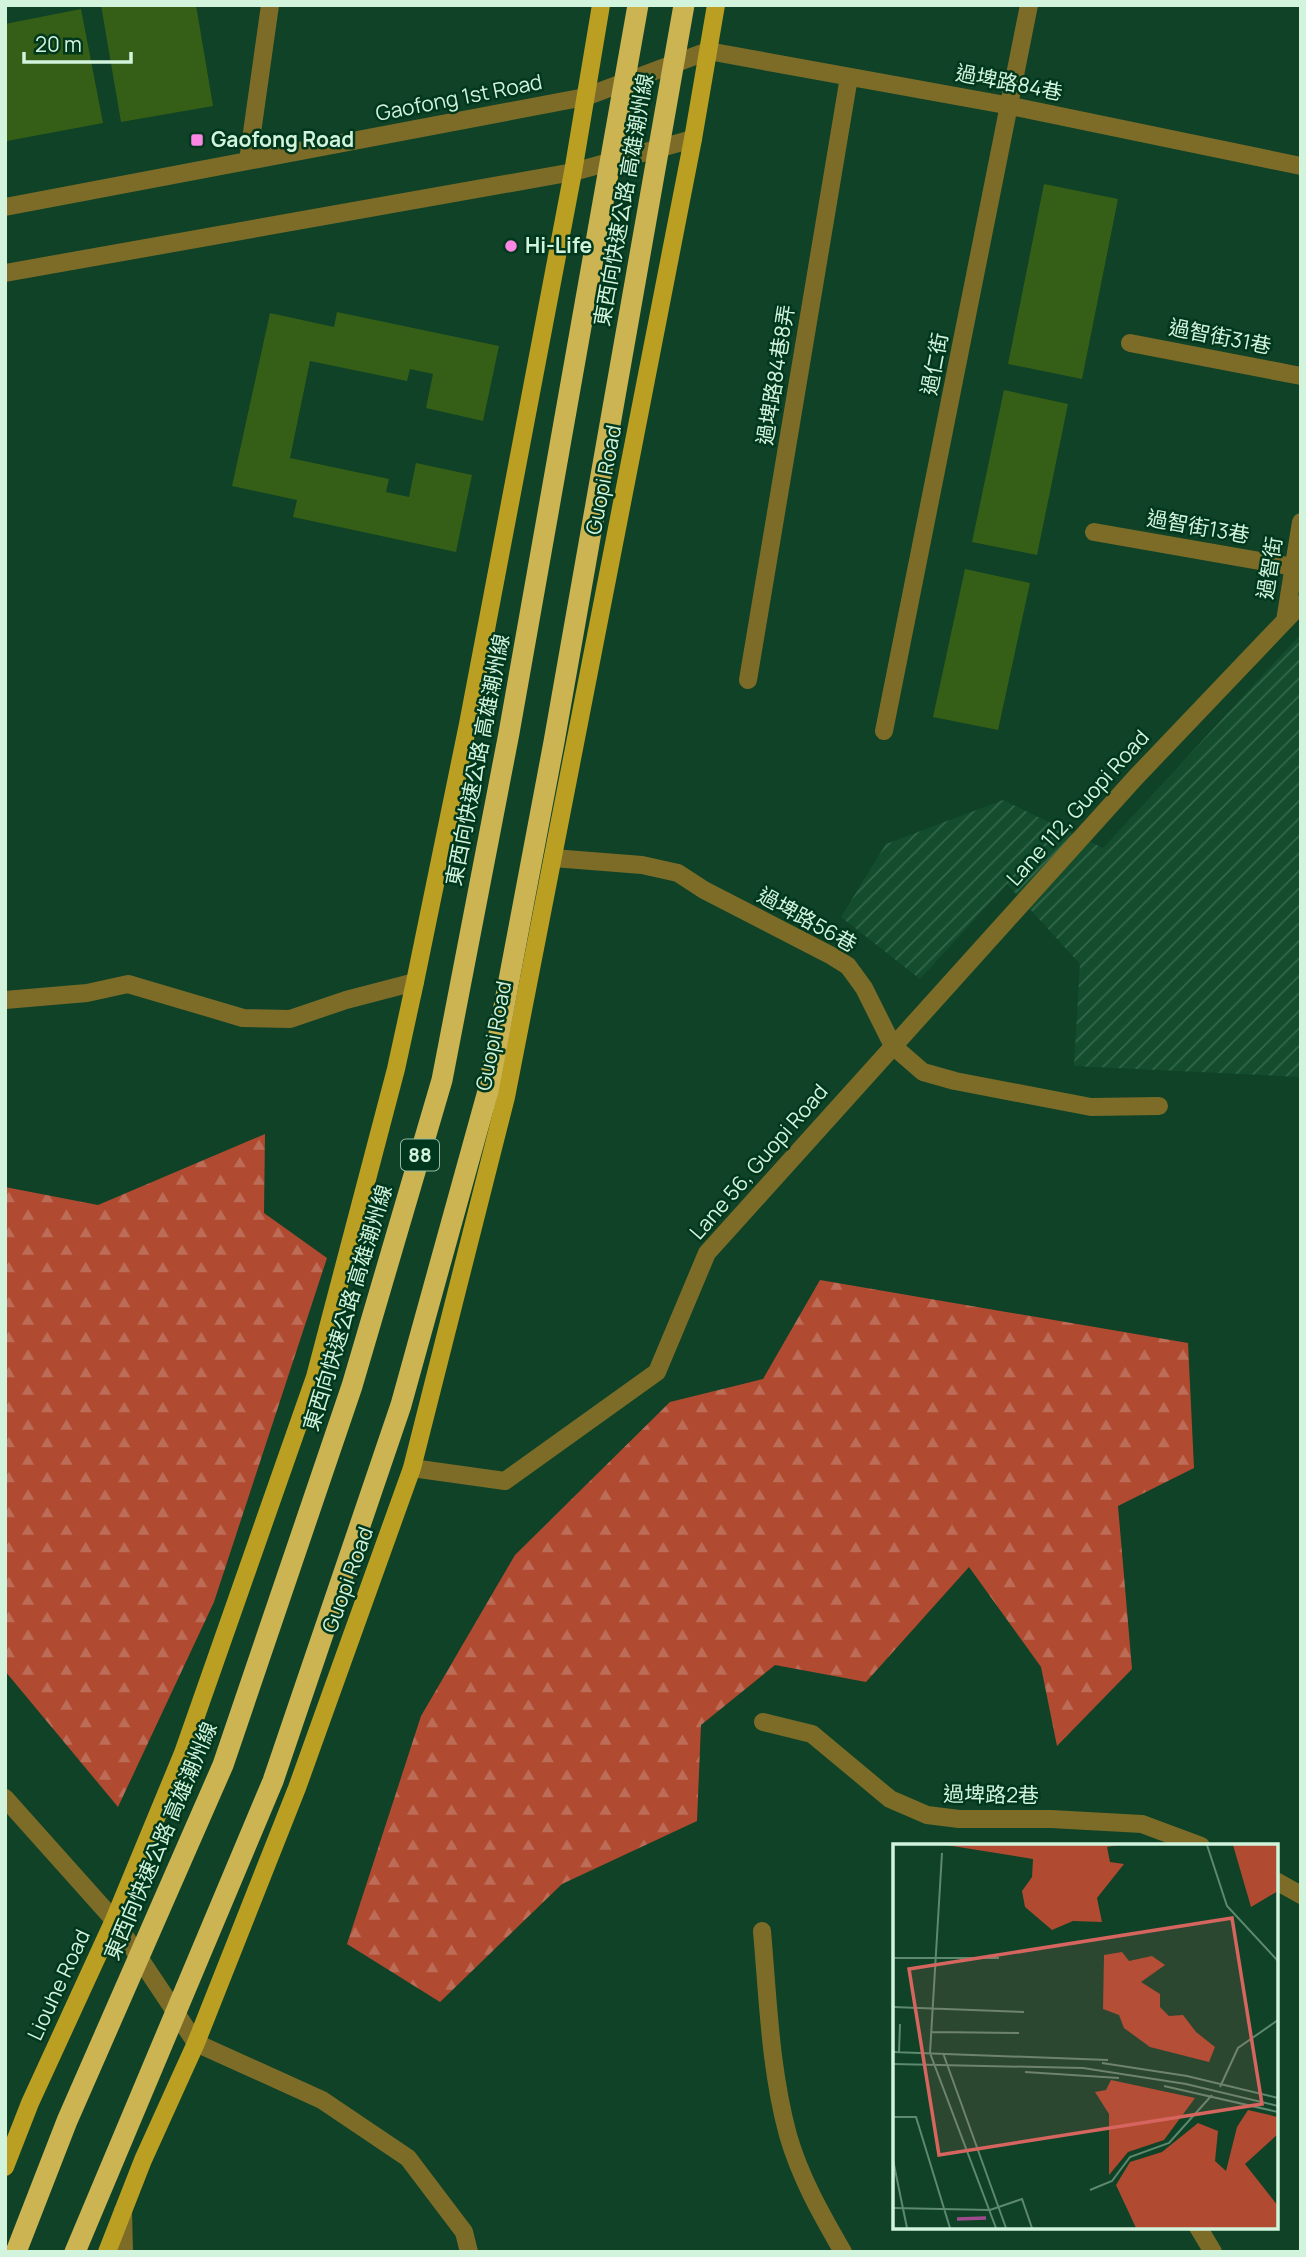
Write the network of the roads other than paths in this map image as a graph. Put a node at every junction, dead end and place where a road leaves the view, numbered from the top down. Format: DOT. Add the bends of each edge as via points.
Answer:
graph roads {
  1 [pos="270,5"];
  2 [pos="601,5"];
  3 [pos="638,5"];
  4 [pos="684,5"];
  5 [pos="716,5"];
  6 [pos="1030,5"];
  7 [pos="708,51"];
  8 [pos="849,77"];
  9 [pos="585,97"];
  10 [pos="1010,106"];
  11 [pos="693,139"];
  12 [pos="248,161"];
  13 [pos="1301,166"];
  14 [pos="573,172"];
  15 [pos="5,207"];
  16 [pos="5,273"];
  17 [pos="1130,343"];
  18 [pos="1301,376"];
  19 [pos="1301,522"];
  20 [pos="1094,532"];
  21 [pos="1294,567"];
  22 [pos="1301,604"];
  23 [pos="1285,621"];
  24 [pos="748,680"];
  25 [pos="884,731"];
  26 [pos="553,858"];
  27 [pos="415,982"];
  28 [pos="5,1000"];
  29 [pos="893,1046"];
  30 [pos="1159,1106"];
  31 [pos="412,1468"];
  32 [pos="763,1722"];
  33 [pos="5,1798"];
  34 [pos="1196,1844"];
  35 [pos="1278,1882"];
  36 [pos="1301,1895"];
  37 [pos="114,1920"];
  38 [pos="762,1931"];
  39 [pos="196,2043"];
  40 [pos="5,2167"];
  41 [pos="123,2211"];
  42 [pos="1199,2229"];
  43 [pos="16,2252"];
  44 [pos="75,2252"];
  45 [pos="107,2252"];
  46 [pos="124,2252"];
  47 [pos="469,2252"];
  48 [pos="843,2252"];
  49 [pos="1213,2252"];
  1 -- 12 [label="street"];
  2 -- 9 [label="main road"];
  3 -- 43 [label="highway, 東西向快速公路 高雄潮州線 / 88, bridge" via="509,733 442,1080 352,1386 223,1765 67,2121"];
  4 -- 44 [label="highway, 東西向快速公路 高雄潮州線 / 88, bridge" via="488,1091 401,1405 273,1781"];
  5 -- 7 [label="main road, Guopi Road"];
  6 -- 10 [label="street, 過仁街"];
  7 -- 8 [label="street, 過埤路84巷"];
  7 -- 9 [label="street, Gaofong 1st Road"];
  7 -- 11 [label="main road, Guopi Road"];
  8 -- 10 [label="street, 過埤路84巷"];
  8 -- 24 [label="street, 過埤路84巷8弄"];
  9 -- 12 [label="street, Gaofong 1st Road"];
  9 -- 14 [label="main road"];
  10 -- 13 [label="street, 過埤路84巷"];
  10 -- 25 [label="street, 過仁街"];
  11 -- 14 [label="street"];
  11 -- 26 [label="main road, Guopi Road"];
  12 -- 15 [label="street, Gaofong 1st Road"];
  14 -- 16 [label="street"];
  14 -- 27 [label="main road"];
  17 -- 18 [label="street, 過智街31巷"];
  19 -- 21 [label="street, 過智街"];
  20 -- 21 [label="street, 過智街13巷"];
  21 -- 23 [label="street, 過智街"];
  22 -- 23 [label="street, Lane 112, Guopi Road"];
  23 -- 29 [label="street, Lane 112, Guopi Road" via="1136,777"];
  26 -- 29 [label="street, 過埤路56巷" via="642,865 678,873 832,956 848,966 864,988"];
  26 -- 31 [label="main road, Guopi Road" via="506,1097"];
  27 -- 28 [label="street" via="289,1019 243,1017 128,984 87,993"];
  27 -- 37 [label="main road" via="315,1377 183,1753"];
  29 -- 30 [label="street, 過埤路56巷" via="923,1072 955,1081 1091,1107"];
  29 -- 31 [label="street, Lane 56, Guopi Road" via="707,1253 657,1372 505,1481"];
  31 -- 39 [label="main road, Guopi Road" via="296,1788"];
  32 -- 34 [label="street, 過埤路2巷" via="812,1734 890,1799 927,1815 1142,1824"];
  33 -- 37 [label="street"];
  35 -- 36 [label="street"];
  37 -- 39 [label="street, Liouhe Road"];
  37 -- 40 [label="main road, Liouhe Road"];
  38 -- 48 [label="street" via="777,2084 789,2136 813,2200"];
  39 -- 41 [label="main road"];
  39 -- 47 [label="street" via="322,2100 408,2158 464,2232"];
  41 -- 45 [label="main road"];
  41 -- 46 [label="street"];
  42 -- 49 [label="street"];
}
